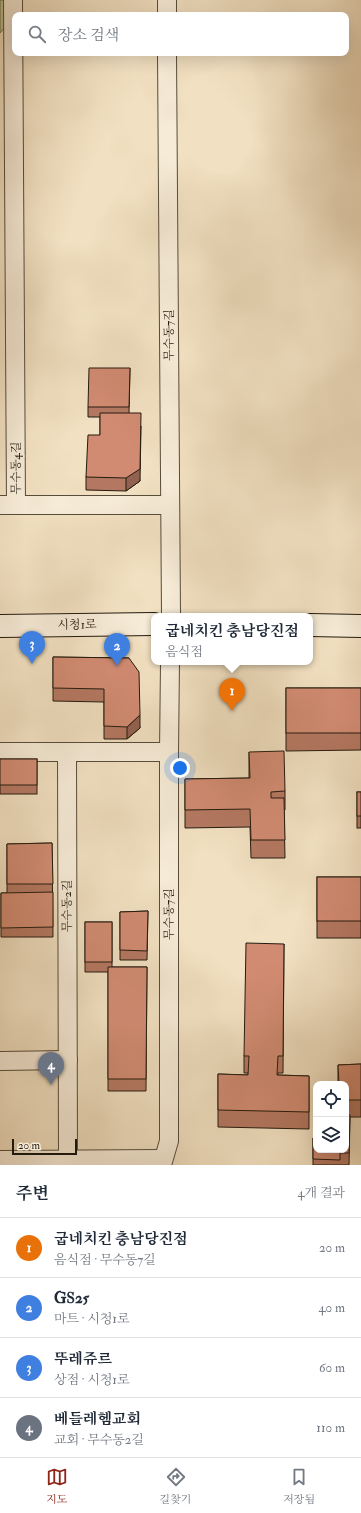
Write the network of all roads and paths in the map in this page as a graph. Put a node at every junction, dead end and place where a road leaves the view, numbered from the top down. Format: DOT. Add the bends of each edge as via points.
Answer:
graph roads {
  1 [pos="13,0"];
  2 [pos="167,0"];
  3 [pos="167,12"];
  4 [pos="9,47"];
  5 [pos="167,56"];
  6 [pos="8,505"];
  7 [pos="170,505"];
  8 [pos="171,613"];
  9 [pos="151,624"];
  10 [pos="313,625"];
  11 [pos="0,626"];
  12 [pos="361,626"];
  13 [pos="170,665"];
  14 [pos="0,752"];
  15 [pos="67,752"];
  16 [pos="168,752"];
  17 [pos="68,1060"];
  18 [pos="0,1061"];
  19 [pos="68,1159"];
  20 [pos="0,1160"];
  21 [pos="163,1162"];
  1 -- 4 [label="street, 무수동4길"];
  2 -- 3 [label="street"];
  4 -- 6 [label="street, 무수동4길"];
  5 -- 7 [label="street, 무수동7길"];
  6 -- 7 [label="street, 무수동4길"];
  7 -- 8 [label="street, 무수동7길"];
  9 -- 11 [label="street, 시청1로"];
  10 -- 12 [label="street"];
  13 -- 16 [label="street, 무수동7길"];
  14 -- 15 [label="street"];
  15 -- 16 [label="street"];
  15 -- 17 [label="street, 무수동2길"];
  16 -- 21 [label="street, 무수동7길" via="169,1141"];
  17 -- 18 [label="street"];
  17 -- 19 [label="street, 무수동2길"];
  19 -- 20 [label="street"];
  19 -- 21 [label="street"];
}
